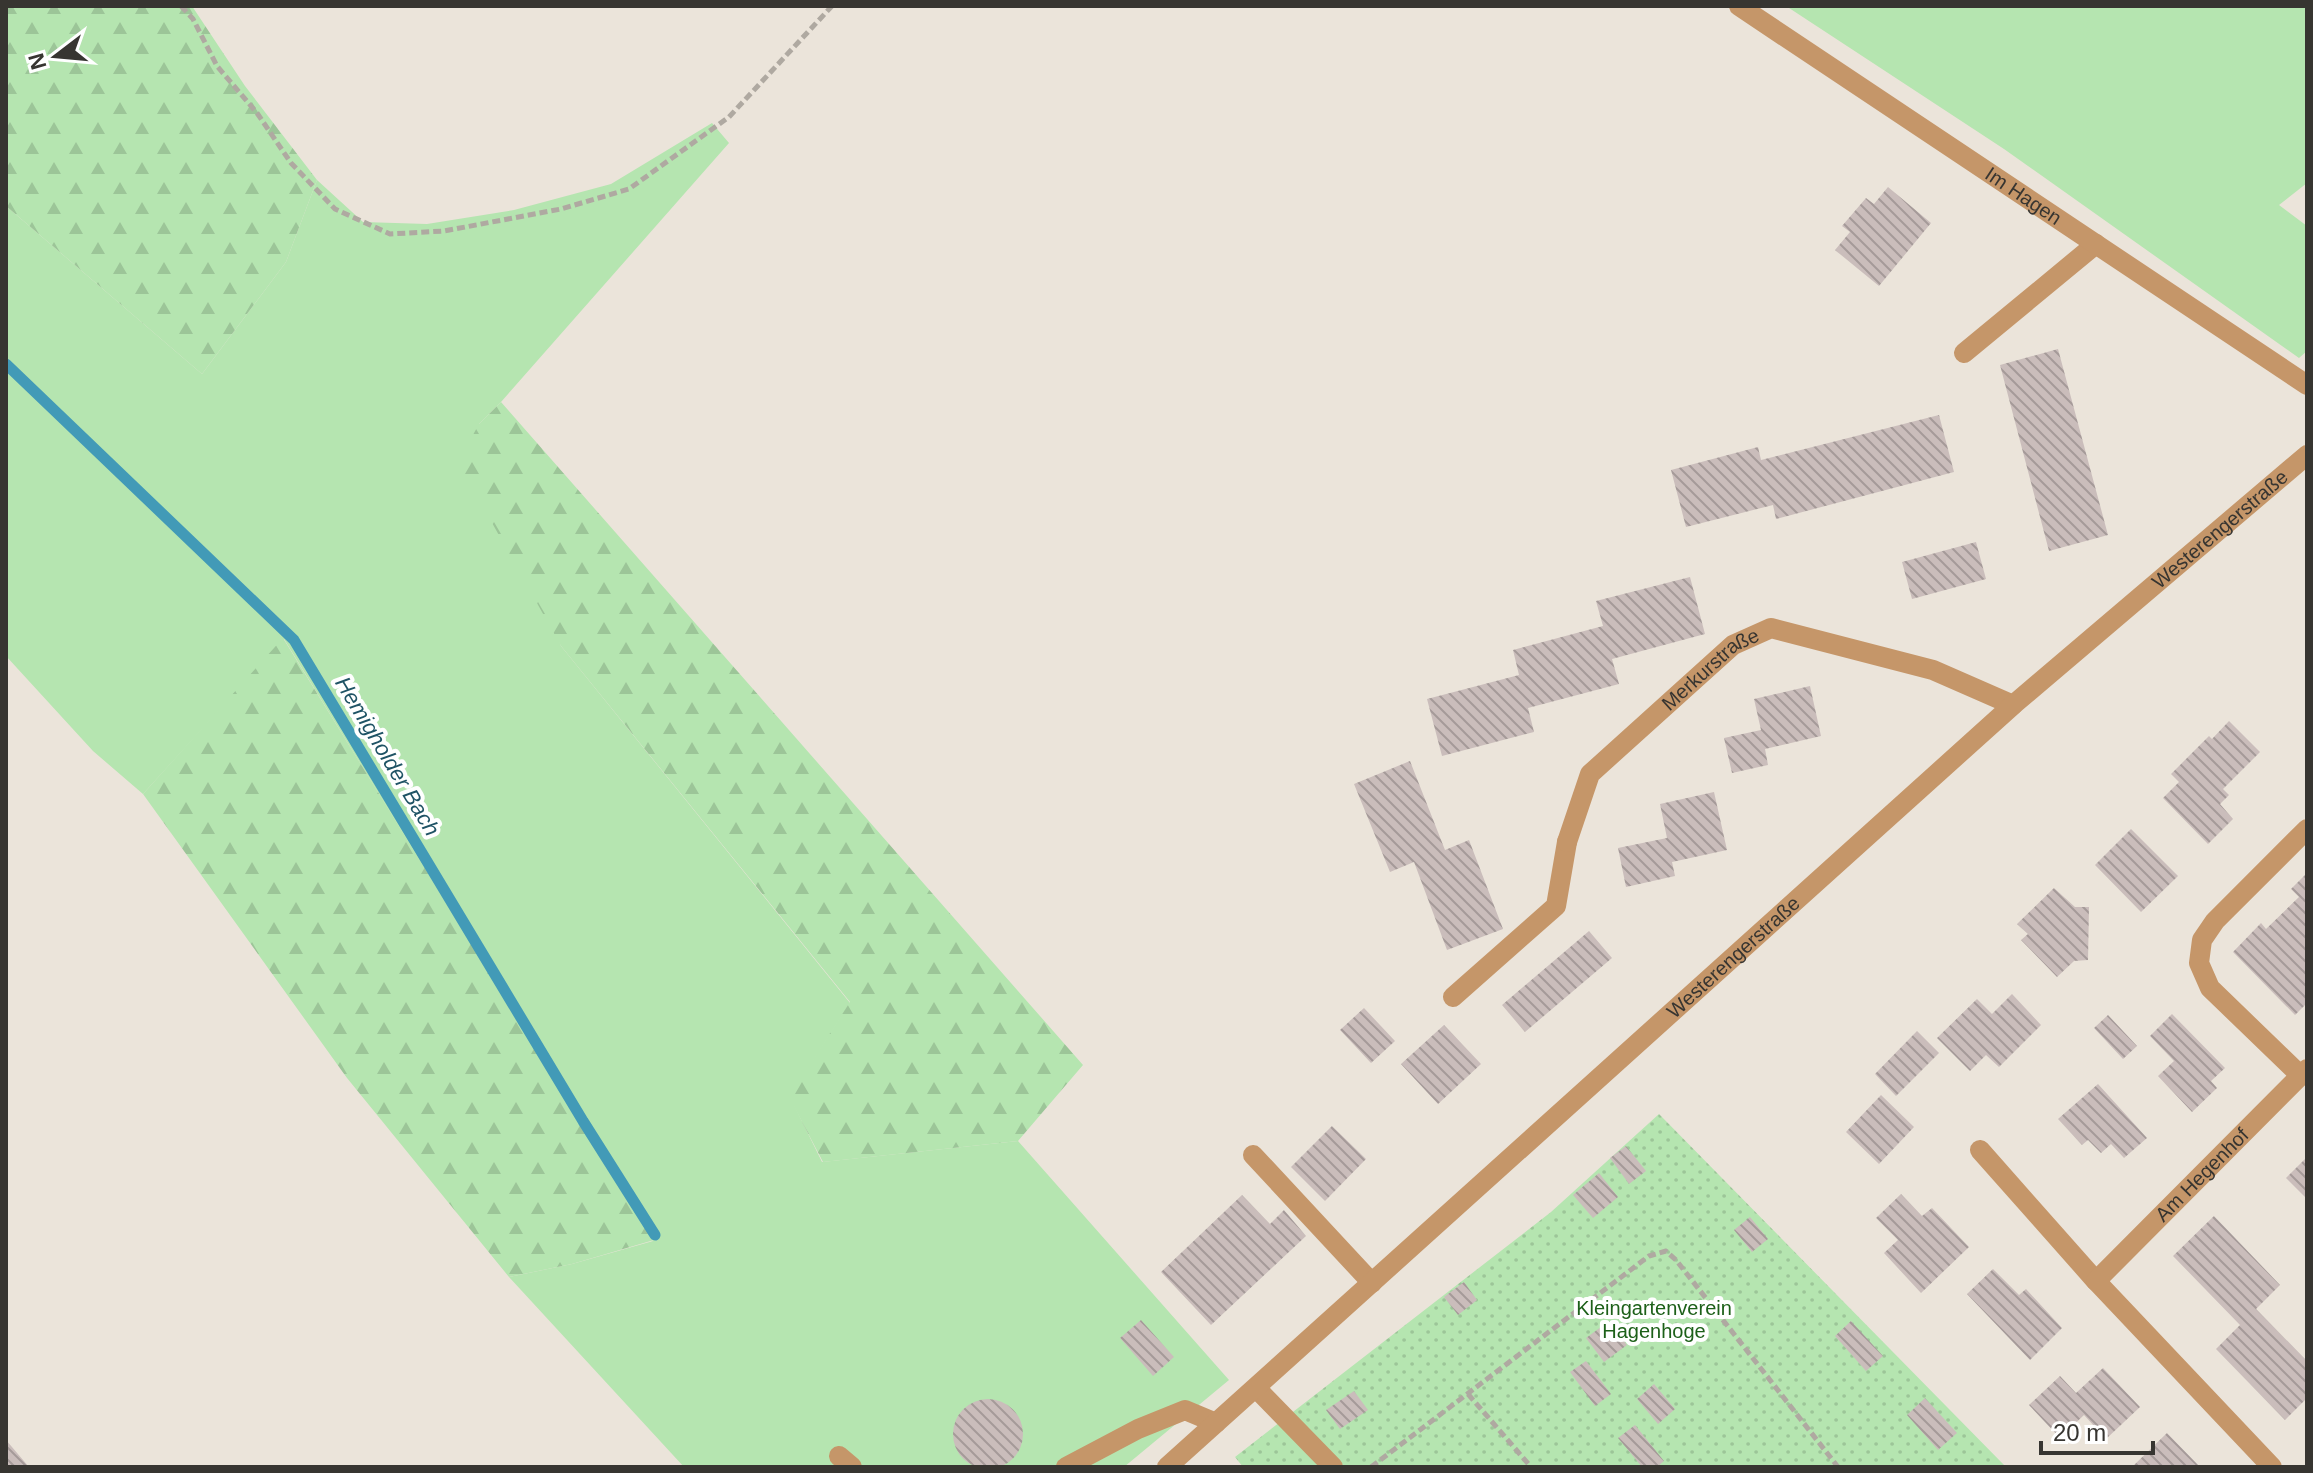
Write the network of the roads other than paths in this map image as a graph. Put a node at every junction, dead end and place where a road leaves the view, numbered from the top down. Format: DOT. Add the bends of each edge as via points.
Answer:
graph roads {
  1 [pos="1739,6"];
  2 [pos="2096,244"];
  3 [pos="1964,353"];
  4 [pos="2307,385"];
  5 [pos="2307,455"];
  6 [pos="2013,705"];
  7 [pos="2307,829"];
  8 [pos="1453,997"];
  9 [pos="2304,1072"];
  10 [pos="1980,1150"];
  11 [pos="1253,1155"];
  12 [pos="2096,1281"];
  13 [pos="1372,1283"];
  14 [pos="1256,1388"];
  15 [pos="1216,1423"];
  16 [pos="1066,1467"];
  17 [pos="1167,1467"];
  18 [pos="1333,1467"];
  19 [pos="2272,1467"];
  1 -- 2 [label="street, Im Hagen"];
  2 -- 3 [label="street"];
  2 -- 4 [label="street, Im Hagen"];
  5 -- 6 [label="street, Westerengerstraße"];
  6 -- 8 [label="street, Merkurstraße" via="1933,670 1771,628 1733,645 1590,774 1567,842 1556,906"];
  6 -- 13 [label="street, Westerengerstraße"];
  7 -- 9 [label="street" via="2215,921 2202,940 2199,963 2210,988"];
  9 -- 12 [label="street, Am Hegenhof"];
  10 -- 12 [label="street"];
  11 -- 13 [label="street"];
  12 -- 19 [label="street"];
  13 -- 14 [label="street, Westerengerstraße"];
  14 -- 15 [label="street, Westerengerstraße"];
  14 -- 18 [label="street"];
  15 -- 16 [label="street" via="1185,1410"];
  15 -- 17 [label="street, Westerengerstraße"];
}
